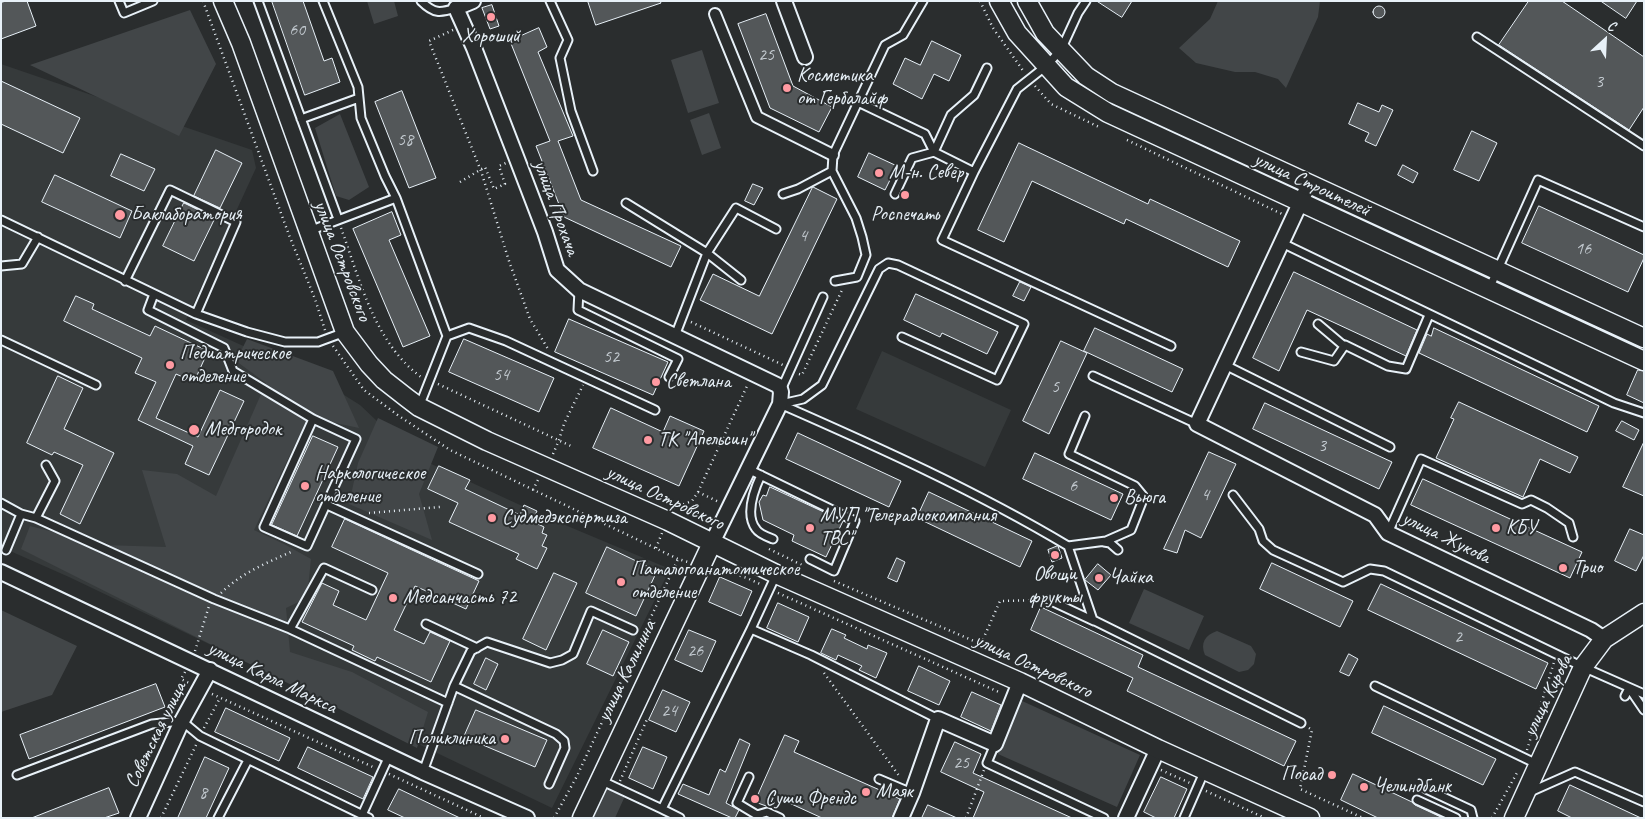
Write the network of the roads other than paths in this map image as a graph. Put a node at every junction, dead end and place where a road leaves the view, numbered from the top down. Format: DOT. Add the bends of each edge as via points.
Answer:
graph roads {
  1 [pos="119,1"];
  2 [pos="153,1"];
  3 [pos="223,1"];
  4 [pos="258,1"];
  5 [pos="323,1"];
  6 [pos="421,1"];
  7 [pos="473,1"];
  8 [pos="550,1"];
  9 [pos="784,1"];
  10 [pos="923,1"];
  11 [pos="999,1"];
  12 [pos="1027,1"];
  13 [pos="1086,1"];
  14 [pos="456,8"];
  15 [pos="715,14"];
  16 [pos="1477,37"];
  17 [pos="1061,50"];
  18 [pos="805,57"];
  19 [pos="1046,66"];
  20 [pos="987,68"];
  21 [pos="359,98"];
  22 [pos="858,102"];
  23 [pos="301,119"];
  24 [pos="1644,146"];
  25 [pos="934,152"];
  26 [pos="833,155"];
  27 [pos="593,171"];
  28 [pos="832,171"];
  29 [pos="974,172"];
  30 [pos="1309,184"];
  31 [pos="783,194"];
  32 [pos="895,194"];
  33 [pos="396,198"];
  34 [pos="1301,203"];
  35 [pos="626,204"];
  36 [pos="338,219"];
  37 [pos="1,220"];
  38 [pos="1644,227"];
  39 [pos="776,229"];
  40 [pos="309,231"];
  41 [pos="38,237"];
  42 [pos="1282,243"];
  43 [pos="707,253"];
  44 [pos="1,266"];
  45 [pos="1498,271"];
  46 [pos="125,280"];
  47 [pos="741,280"];
  48 [pos="835,281"];
  49 [pos="1489,289"];
  50 [pos="579,290"];
  51 [pos="154,294"];
  52 [pos="823,297"];
  53 [pos="196,314"];
  54 [pos="1429,315"];
  55 [pos="1318,324"];
  56 [pos="336,335"];
  57 [pos="447,336"];
  58 [pos="675,336"];
  59 [pos="902,337"];
  60 [pos="1644,338"];
  61 [pos="1,340"];
  62 [pos="1171,346"];
  63 [pos="1344,346"];
  64 [pos="1301,352"];
  65 [pos="1641,354"];
  66 [pos="1225,365"];
  67 [pos="1093,376"];
  68 [pos="670,377"];
  69 [pos="96,385"];
  70 [pos="780,398"];
  71 [pos="419,407"];
  72 [pos="655,410"];
  73 [pos="1644,413"];
  74 [pos="1085,416"];
  75 [pos="313,419"];
  76 [pos="1197,424"];
  77 [pos="1390,447"];
  78 [pos="46,464"];
  79 [pos="748,468"];
  80 [pos="761,475"];
  81 [pos="1233,495"];
  82 [pos="1,503"];
  83 [pos="326,505"];
  84 [pos="21,514"];
  85 [pos="36,518"];
  86 [pos="1388,533"];
  87 [pos="1573,537"];
  88 [pos="773,539"];
  89 [pos="1103,541"];
  90 [pos="712,543"];
  91 [pos="1068,546"];
  92 [pos="6,550"];
  93 [pos="1118,550"];
  94 [pos="810,560"];
  95 [pos="1,572"];
  96 [pos="478,574"];
  97 [pos="773,582"];
  98 [pos="372,590"];
  99 [pos="1049,600"];
  100 [pos="1644,613"];
  101 [pos="1094,620"];
  102 [pos="426,624"];
  103 [pos="290,629"];
  104 [pos="751,629"];
  105 [pos="633,630"];
  106 [pos="1604,639"];
  107 [pos="477,648"];
  108 [pos="1583,667"];
  109 [pos="210,670"];
  110 [pos="1020,682"];
  111 [pos="454,686"];
  112 [pos="1375,686"];
  113 [pos="1629,688"];
  114 [pos="1644,694"];
  115 [pos="1625,696"];
  116 [pos="448,703"];
  117 [pos="1644,710"];
  118 [pos="938,719"];
  119 [pos="182,721"];
  120 [pos="1301,723"];
  121 [pos="996,744"];
  122 [pos="389,756"];
  123 [pos="1154,757"];
  124 [pos="248,760"];
  125 [pos="1532,761"];
  126 [pos="1205,770"];
  127 [pos="423,772"];
  128 [pos="17,775"];
  129 [pos="749,777"];
  130 [pos="599,779"];
  131 [pos="879,779"];
  132 [pos="549,784"];
  133 [pos="1426,789"];
  134 [pos="912,793"];
  135 [pos="1525,795"];
  136 [pos="1417,800"];
  137 [pos="1644,802"];
  138 [pos="662,809"];
  139 [pos="366,816"];
  140 [pos="142,817"];
  141 [pos="218,818"];
  142 [pos="527,818"];
  143 [pos="582,818"];
  144 [pos="680,818"];
  145 [pos="780,818"];
  146 [pos="901,818"];
  147 [pos="1104,818"];
  148 [pos="1126,818"];
  149 [pos="1184,818"];
  150 [pos="1310,818"];
  151 [pos="1456,818"];
  152 [pos="1473,818"];
  153 [pos="1514,818"];
  1 -- 2 [label="lane" via="124,13"];
  3 -- 40 [label="street, улица Островского"];
  4 -- 23 [label="lane"];
  5 -- 21 [label="lane" via="358,86"];
  6 -- 14 [label="lane" via="435,12"];
  7 -- 14 [label="street"];
  8 -- 27 [label="lane" via="568,40 560,58 572,111"];
  9 -- 18 [label="street"];
  10 -- 22 [label="lane" via="902,35 885,45"];
  11 -- 19 [label="street, улица Строителей" via="1017,33"];
  12 -- 17 [label="street, улица Строителей" via="1045,33"];
  13 -- 17 [label="lane"];
  14 -- 50 [label="street, улица Прохача" via="557,270"];
  15 -- 26 [label="street" via="757,117"];
  16 -- 24 [label="lane"];
  17 -- 19 [label="lane"];
  17 -- 30 [label="street, улица Строителей" via="1086,76 1112,93"];
  19 -- 29 [label="lane" via="1017,89"];
  19 -- 34 [label="street, улица Строителей" via="1066,87 1108,113"];
  20 -- 25 [label="lane" via="974,95 951,115"];
  21 -- 23 [label="lane"];
  21 -- 33 [label="lane" via="361,118"];
  22 -- 25 [label="lane" via="925,134"];
  22 -- 26 [label="lane"];
  23 -- 36 [label="lane"];
  25 -- 29 [label="lane"];
  25 -- 32 [label="lane" via="912,158"];
  26 -- 28 [label="lane"];
  28 -- 31 [label="lane"];
  28 -- 48 [label="lane" via="856,218 866,255 857,277"];
  29 -- 62 [label="lane" via="942,240"];
  30 -- 34 [label="street"];
  30 -- 45 [label="street, улица Строителей"];
  33 -- 36 [label="lane"];
  33 -- 57 [label="lane"];
  34 -- 42 [label="street"];
  34 -- 49 [label="street, улица Строителей"];
  35 -- 43 [label="lane"];
  36 -- 40 [label="lane"];
  37 -- 41 [label="lane"];
  38 -- 45 [label="lane" via="1538,180"];
  39 -- 43 [label="lane" via="736,208"];
  40 -- 56 [label="street, улица Островского"];
  41 -- 44 [label="lane" via="22,264"];
  41 -- 46 [label="lane"];
  42 -- 54 [label="lane"];
  42 -- 66 [label="street"];
  43 -- 47 [label="lane"];
  43 -- 58 [label="lane"];
  45 -- 49 [label="lane"];
  45 -- 60 [label="street, улица Строителей"];
  46 -- 51 [label="lane"];
  46 -- 53 [label="lane" via="170,190 236,222"];
  49 -- 65 [label="street, улица Строителей"];
  50 -- 58 [label="street, улица Прохача"];
  50 -- 68 [label="lane" via="578,310 678,359"];
  51 -- 53 [label="lane"];
  51 -- 75 [label="lane" via="148,310 224,348 232,371"];
  52 -- 70 [label="lane" via="790,368"];
  53 -- 56 [label="lane" via="285,342 318,342"];
  54 -- 63 [label="lane" via="1406,369 1388,366"];
  54 -- 73 [label="lane" via="1614,403"];
  55 -- 63 [label="lane"];
  56 -- 71 [label="street, улица Островского" via="384,380"];
  57 -- 71 [label="lane"];
  57 -- 72 [label="lane" via="469,328 506,341"];
  58 -- 70 [label="street, улица Прохача" via="779,386"];
  59 -- 70 [label="lane" via="997,380 1024,324 888,263 880,269 822,385 803,398"];
  61 -- 69 [label="lane"];
  63 -- 64 [label="lane" via="1334,361"];
  66 -- 76 [label="street"];
  66 -- 77 [label="lane"];
  67 -- 76 [label="lane"];
  70 -- 79 [label="street"];
  70 -- 91 [label="lane" via="798,410 1022,519"];
  71 -- 90 [label="street, улица Островского"];
  74 -- 89 [label="lane" via="1068,454 1135,486 1144,497 1131,530"];
  75 -- 83 [label="lane" via="356,440"];
  75 -- 83 [label="lane" via="264,526 308,546"];
  76 -- 86 [label="street, улица Жукова" via="1375,515"];
  78 -- 85 [label="lane" via="55,481"];
  79 -- 80 [label="lane"];
  79 -- 90 [label="street"];
  80 -- 88 [label="lane" via="754,489 751,519 756,531"];
  80 -- 94 [label="lane" via="855,520 834,571"];
  81 -- 108 [label="lane" via="1259,529 1263,541 1273,550 1343,582 1370,568 1384,571"];
  82 -- 84 [label="lane"];
  83 -- 96 [label="lane"];
  84 -- 85 [label="lane"];
  84 -- 92 [label="lane"];
  85 -- 103 [label="lane" via="214,599"];
  86 -- 87 [label="lane" via="1421,459 1522,504 1531,500 1548,508 1569,523"];
  86 -- 106 [label="street, улица Жукова"];
  89 -- 91 [label="lane"];
  89 -- 93 [label="lane"];
  90 -- 97 [label="street, улица Островского"];
  90 -- 130 [label="street, улица Калинина"];
  91 -- 101 [label="lane"];
  95 -- 109 [label="street, улица Карла Маркса"];
  97 -- 104 [label="lane"];
  97 -- 110 [label="street, улица Островского"];
  98 -- 103 [label="lane" via="324,568"];
  99 -- 101 [label="lane"];
  100 -- 106 [label="street, улица Кирова"];
  101 -- 120 [label="lane"];
  102 -- 107 [label="lane"];
  103 -- 116 [label="lane"];
  104 -- 118 [label="lane" via="811,655"];
  104 -- 138 [label="lane"];
  105 -- 107 [label="lane" via="591,611 573,654 562,660 550,663 487,642"];
  106 -- 108 [label="street, улица Кирова"];
  107 -- 111 [label="lane" via="471,651"];
  108 -- 113 [label="lane"];
  108 -- 125 [label="street, улица Кирова"];
  109 -- 119 [label="street, Советская улица"];
  109 -- 122 [label="street, улица Карла Маркса"];
  110 -- 121 [label="street"];
  110 -- 123 [label="street, улица Островского"];
  111 -- 116 [label="lane"];
  111 -- 132 [label="lane" via="556,734 564,741 565,748"];
  112 -- 125 [label="lane"];
  113 -- 114 [label="lane"];
  113 -- 115 [label="lane"];
  113 -- 117 [label="lane"];
  116 -- 127 [label="lane"];
  118 -- 121 [label="street"];
  118 -- 134 [label="street"];
  119 -- 124 [label="lane" via="200,736"];
  119 -- 128 [label="lane" via="152,724"];
  119 -- 140 [label="street, Советская улица"];
  121 -- 147 [label="lane" via="987,763"];
  122 -- 127 [label="street, улица Карла Маркса"];
  122 -- 139 [label="lane"];
  123 -- 126 [label="street, улица Островского"];
  123 -- 148 [label="street"];
  124 -- 139 [label="lane"];
  124 -- 141 [label="lane"];
  125 -- 135 [label="street, улица Кирова"];
  126 -- 149 [label="lane"];
  126 -- 150 [label="street, улица Островского"];
  127 -- 142 [label="street, улица Карла Маркса"];
  129 -- 145 [label="lane" via="737,802 757,815 767,812"];
  130 -- 138 [label="lane"];
  130 -- 143 [label="street, улица Калинина"];
  131 -- 134 [label="lane"];
  133 -- 152 [label="lane" via="1471,810"];
  134 -- 146 [label="street"];
  135 -- 137 [label="lane" via="1575,772"];
  135 -- 153 [label="street, улица Кирова"];
  136 -- 151 [label="lane"];
  138 -- 144 [label="lane"];
}
